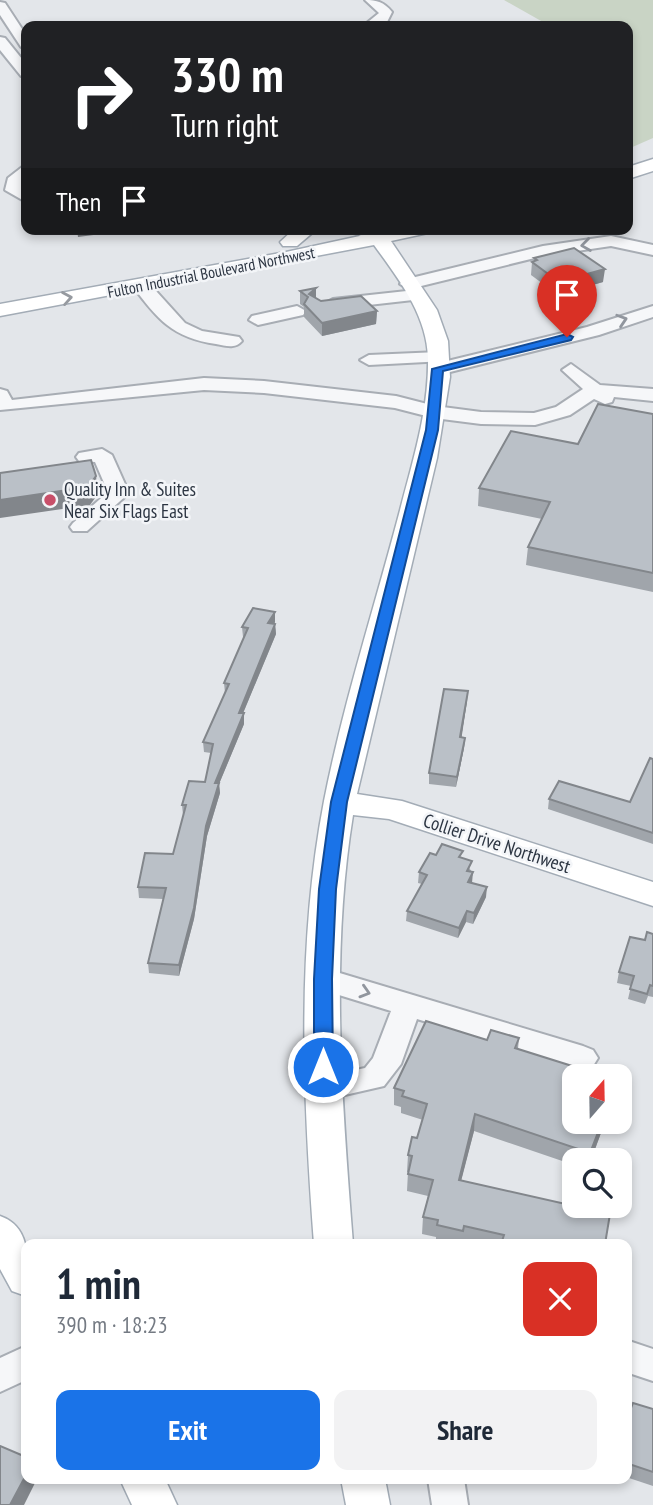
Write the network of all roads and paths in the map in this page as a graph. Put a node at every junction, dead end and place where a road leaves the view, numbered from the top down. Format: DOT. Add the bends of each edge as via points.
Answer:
graph roads {
  1 [pos="371,0"];
  2 [pos="2,12"];
  3 [pos="382,21"];
  4 [pos="21,37"];
  5 [pos="0,41"];
  6 [pos="21,67"];
  7 [pos="653,149"];
  8 [pos="633,155"];
  9 [pos="0,165"];
  10 [pos="653,165"];
  11 [pos="21,167"];
  12 [pos="633,171"];
  13 [pos="21,172"];
  14 [pos="21,194"];
  15 [pos="299,235"];
  16 [pos="411,235"];
  17 [pos="290,242"];
  18 [pos="653,250"];
  19 [pos="382,253"];
  20 [pos="141,285"];
  21 [pos="0,290"];
  22 [pos="321,306"];
  23 [pos="0,310"];
  24 [pos="297,311"];
  25 [pos="653,311"];
  26 [pos="258,320"];
  27 [pos="230,336"];
  28 [pos="369,360"];
  29 [pos="438,363"];
  30 [pos="571,370"];
  31 [pos="0,395"];
  32 [pos="653,395"];
  33 [pos="602,396"];
  34 [pos="434,412"];
  35 [pos="86,457"];
  36 [pos="80,527"];
  37 [pos="339,802"];
  38 [pos="653,894"];
  39 [pos="323,979"];
  40 [pos="407,1005"];
  41 [pos="583,1058"];
  42 [pos="323,1088"];
  43 [pos="0,1233"];
  44 [pos="333,1239"];
  45 [pos="21,1269"];
  46 [pos="632,1358"];
  47 [pos="21,1365"];
  48 [pos="653,1365"];
  49 [pos="0,1376"];
  50 [pos="144,1484"];
  51 [pos="364,1484"];
  52 [pos="447,1484"];
  53 [pos="155,1505"];
  54 [pos="368,1505"];
  55 [pos="450,1505"];
  1 -- 3 [label="street" via="386,12"];
  2 -- 4 [label="street"];
  5 -- 6 [label="street"];
  7 -- 8 [label="main road"];
  9 -- 11 [label="street"];
  10 -- 12 [label="main road"];
  13 -- 14 [label="street" via="13,180 13,190"];
  15 -- 17 [label="main road"];
  16 -- 19 [label="main road, Fulton Industrial Boulevard Northwest"];
  17 -- 19 [label="main road, Fulton Industrial Boulevard Northwest"];
  17 -- 21 [label="main road, Fulton Industrial Boulevard Northwest"];
  18 -- 19 [label="street, one-way" via="611,241 543,251"];
  19 -- 20 [label="main road, Fulton Industrial Boulevard Northwest" via="318,252"];
  19 -- 22 [label="street"];
  19 -- 29 [label="main road" via="437,337"];
  23 -- 20 [label="main road, Fulton Industrial Boulevard Northwest, one-way"];
  20 -- 27 [label="street" via="177,329 195,337"];
  24 -- 26 [label="street"];
  29 -- 25 [label="street, one-way" via="593,331"];
  28 -- 29 [label="street"];
  29 -- 34 [label="main road"];
  30 -- 33 [label="street"];
  31 -- 34 [label="street" via="5,407 204,384 383,400"];
  32 -- 33 [label="street"];
  33 -- 34 [label="street" via="535,419"];
  34 -- 37 [label="main road"];
  35 -- 36 [label="street" via="102,455 119,493"];
  37 -- 38 [label="main road, Collier Drive Northwest" via="391,809"];
  37 -- 39 [label="main road"];
  39 -- 40 [label="street, one-way"];
  39 -- 42 [label="main road"];
  40 -- 41 [label="street"];
  40 -- 42 [label="street" via="386,1064 374,1078"];
  42 -- 44 [label="main road"];
  43 -- 45 [label="main road"];
  46 -- 48 [label="street"];
  47 -- 49 [label="street"];
  50 -- 53 [label="main road"];
  51 -- 54 [label="main road"];
  52 -- 55 [label="street"];
}
